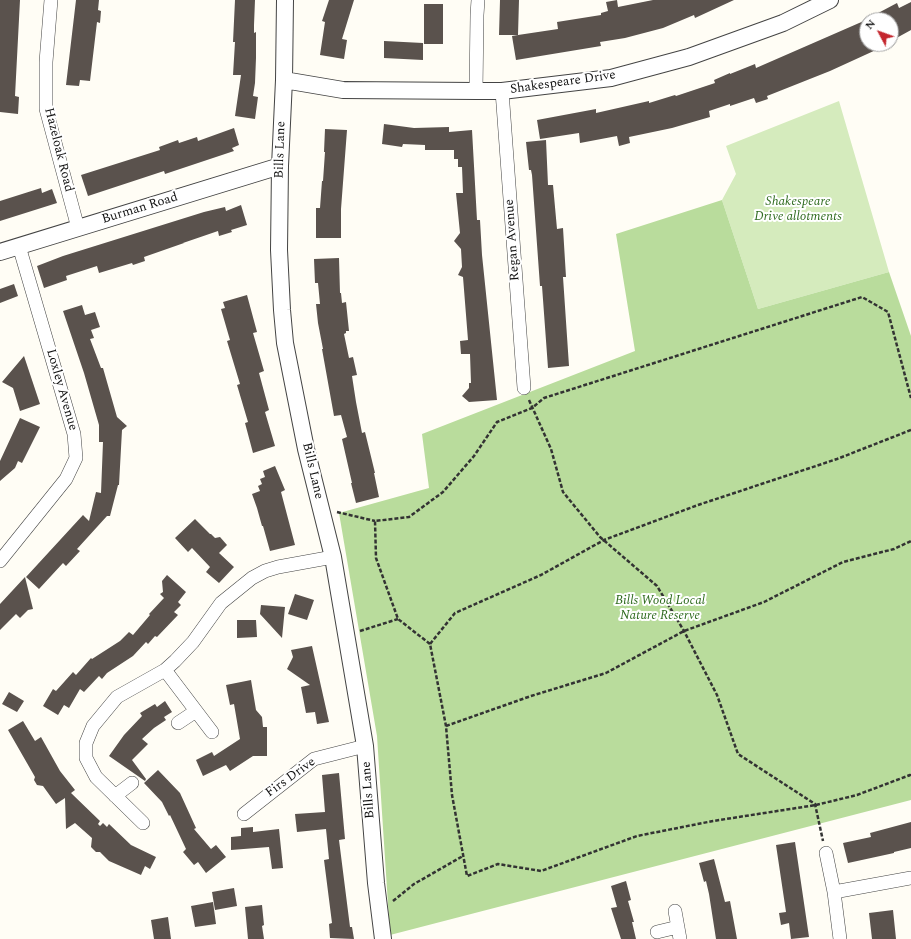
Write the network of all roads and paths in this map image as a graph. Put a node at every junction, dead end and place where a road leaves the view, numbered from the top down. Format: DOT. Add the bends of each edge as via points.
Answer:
graph roads {
  1 [pos="51,0"];
  2 [pos="285,0"];
  3 [pos="478,0"];
  4 [pos="830,0"];
  5 [pos="284,80"];
  6 [pos="476,91"];
  7 [pos="502,91"];
  8 [pos="280,166"];
  9 [pos="78,228"];
  10 [pos="19,246"];
  11 [pos="0,252"];
  12 [pos="524,388"];
  13 [pos="911,398"];
  14 [pos="532,408"];
  15 [pos="911,430"];
  16 [pos="320,506"];
  17 [pos="375,521"];
  18 [pos="604,540"];
  19 [pos="911,541"];
  20 [pos="332,557"];
  21 [pos="0,560"];
  22 [pos="398,619"];
  23 [pos="684,632"];
  24 [pos="346,633"];
  25 [pos="430,644"];
  26 [pos="165,670"];
  27 [pos="196,711"];
  28 [pos="178,723"];
  29 [pos="446,726"];
  30 [pos="212,732"];
  31 [pos="365,746"];
  32 [pos="911,776"];
  33 [pos="132,783"];
  34 [pos="115,796"];
  35 [pos="244,814"];
  36 [pos="143,823"];
  37 [pos="826,853"];
  38 [pos="463,856"];
  39 [pos="911,878"];
  40 [pos="834,892"];
  41 [pos="380,911"];
  42 [pos="675,911"];
  43 [pos="657,932"];
  44 [pos="679,933"];
  45 [pos="383,939"];
  46 [pos="840,939"];
  1 -- 9 [label="street, Hazeloak Road" via="46,62 46,109"];
  2 -- 5 [label="street, Bills Lane"];
  3 -- 6 [label="street"];
  4 -- 7 [label="street, Shakespeare Drive" via="782,23 689,57 611,78"];
  5 -- 6 [label="street, Shakespeare Drive" via="343,90"];
  5 -- 8 [label="street, Bills Lane"];
  6 -- 7 [label="street, Shakespeare Drive"];
  7 -- 12 [label="street, Regan Avenue"];
  8 -- 9 [label="street, Burman Road"];
  8 -- 16 [label="street, Bills Lane" via="279,250 285,343"];
  9 -- 10 [label="street, Burman Road"];
  10 -- 11 [label="street, Burman Road"];
  10 -- 21 [label="street, Loxley Avenue" via="74,434 76,458 66,479"];
  12 -- 14 [label="path"];
  13 -- 14 [label="path" via="888,312 862,297 576,387 544,398"];
  14 -- 17 [label="path" via="497,422 474,456 443,492 409,517"];
  14 -- 18 [label="path" via="551,449 563,492"];
  15 -- 18 [label="path" via="837,459 698,505"];
  16 -- 17 [label="path"];
  16 -- 20 [label="street, Bills Lane"];
  17 -- 22 [label="path" via="376,558"];
  18 -- 23 [label="path" via="657,586"];
  18 -- 25 [label="path" via="541,575 455,613"];
  19 -- 23 [label="path" via="894,549 843,562 764,602"];
  20 -- 24 [label="street, Bills Lane"];
  20 -- 26 [label="street" via="278,567 252,578 221,603 193,642"];
  22 -- 24 [label="path" via="366,630"];
  22 -- 25 [label="path"];
  23 -- 29 [label="path" via="606,673 530,696"];
  23 -- 37 [label="path" via="717,695 738,754 816,804"];
  24 -- 31 [label="street, Bills Lane"];
  25 -- 29 [label="path"];
  26 -- 27 [label="street"];
  26 -- 34 [label="street" via="117,697 93,726 86,743 86,758 96,777"];
  27 -- 28 [label="street"];
  27 -- 30 [label="street"];
  29 -- 38 [label="path" via="452,796"];
  31 -- 35 [label="street, Firs Drive" via="314,759"];
  31 -- 41 [label="street, Bills Lane"];
  32 -- 38 [label="path" via="816,806 713,821 637,836 541,871 498,864 467,876"];
  33 -- 34 [label="street"];
  34 -- 36 [label="street"];
  37 -- 40 [label="street"];
  38 -- 41 [label="path" via="414,884"];
  39 -- 40 [label="street"];
  40 -- 46 [label="street"];
  41 -- 45 [label="street, Bills Lane"];
  42 -- 44 [label="street"];
  43 -- 44 [label="street"];
}
